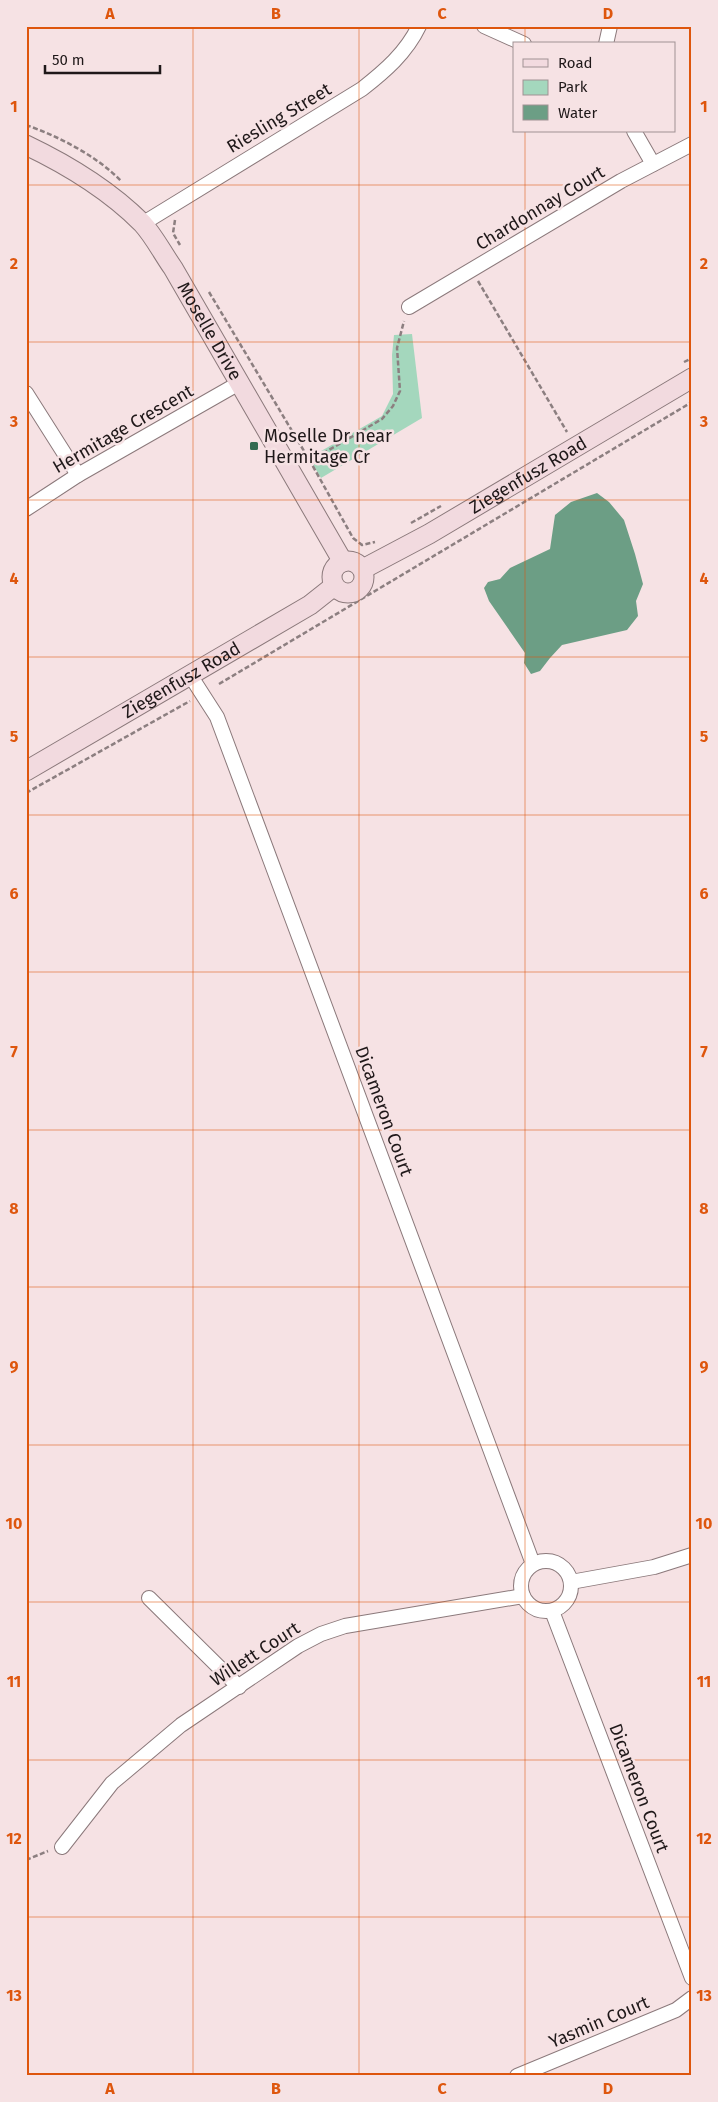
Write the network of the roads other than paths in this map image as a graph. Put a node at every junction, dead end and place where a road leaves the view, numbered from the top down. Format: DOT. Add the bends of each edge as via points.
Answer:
graph roads {
  1 [pos="419,26"];
  2 [pos="484,26"];
  3 [pos="610,26"];
  4 [pos="520,42"];
  5 [pos="606,42"];
  6 [pos="635,132"];
  7 [pos="692,144"];
  8 [pos="26,145"];
  9 [pos="653,164"];
  10 [pos="142,224"];
  11 [pos="409,308"];
  12 [pos="688,370"];
  13 [pos="240,382"];
  14 [pos="26,393"];
  15 [pos="78,475"];
  16 [pos="26,509"];
  17 [pos="343,562"];
  18 [pos="362,569"];
  19 [pos="334,586"];
  20 [pos="190,675"];
  21 [pos="26,771"];
  22 [pos="692,1556"];
  23 [pos="532,1564"];
  24 [pos="571,1582"];
  25 [pos="523,1596"];
  26 [pos="148,1598"];
  27 [pos="552,1611"];
  28 [pos="239,1687"];
  29 [pos="62,1847"];
  30 [pos="692,1978"];
  31 [pos="692,1998"];
  32 [pos="517,2076"];
  1 -- 10 [label="street, Riesling Street" via="391,66 362,89"];
  2 -- 4 [label="street"];
  3 -- 5 [label="street"];
  6 -- 9 [label="street"];
  7 -- 9 [label="street, Chardonnay Court"];
  8 -- 10 [label="street, Moselle Drive" via="63,163 100,188"];
  9 -- 11 [label="street, Chardonnay Court"];
  10 -- 13 [label="street, Moselle Drive" via="173,268"];
  12 -- 18 [label="street, Ziegenfusz Road" via="429,534"];
  13 -- 15 [label="street, Hermitage Crescent"];
  13 -- 17 [label="street, Moselle Drive"];
  14 -- 15 [label="street"];
  15 -- 16 [label="street, Hermitage Crescent"];
  17 -- 18 [label="street" via="355,562"];
  17 -- 19 [label="street" via="332,575"];
  18 -- 19 [label="street" via="364,583 357,591 346,594"];
  19 -- 20 [label="street, Ziegenfusz Road" via="310,605"];
  20 -- 21 [label="street, Ziegenfusz Road"];
  20 -- 23 [label="street, Dicameron Court" via="218,717"];
  22 -- 24 [label="street" via="654,1567"];
  23 -- 24 [label="street" via="546,1560 560,1564"];
  23 -- 25 [label="street" via="522,1578"];
  24 -- 27 [label="street" via="569,1597"];
  25 -- 27 [label="street" via="538,1610"];
  25 -- 28 [label="street, Willett Court" via="345,1626 298,1646"];
  26 -- 28 [label="street"];
  27 -- 30 [label="street, Dicameron Court"];
  28 -- 29 [label="street, Willett Court" via="181,1725 112,1783"];
  31 -- 32 [label="street, Yasmin Court" via="676,2010"];
}
